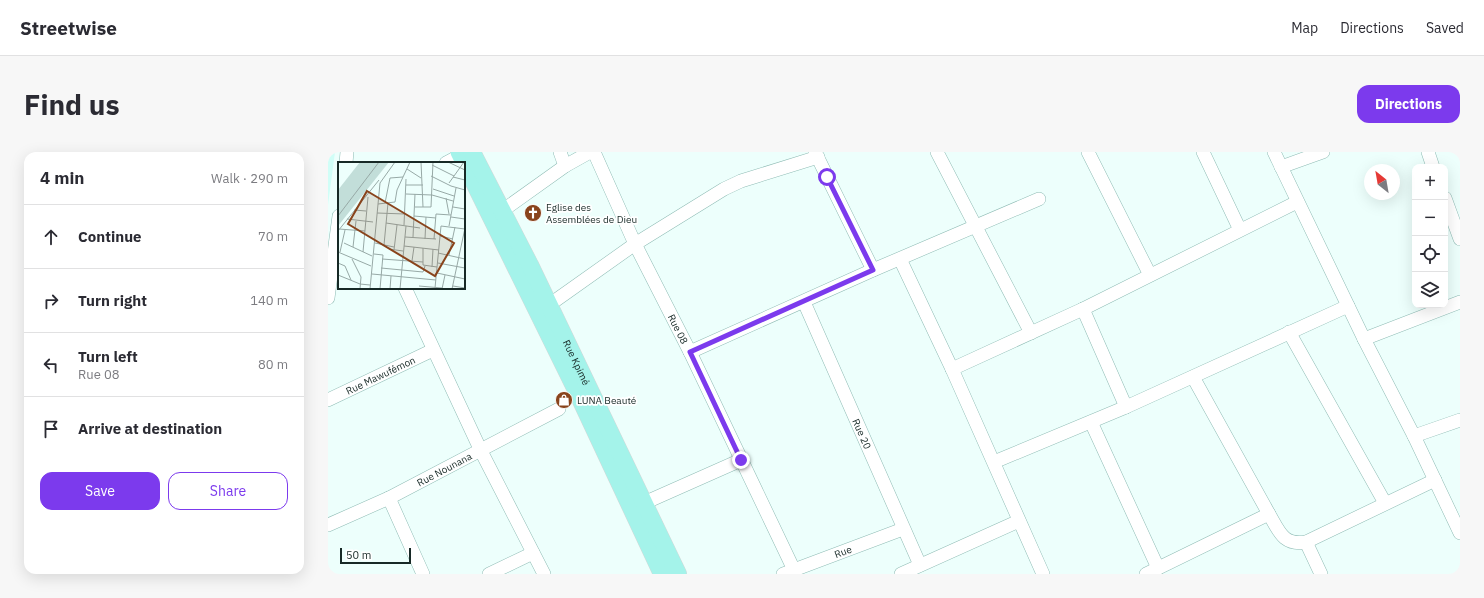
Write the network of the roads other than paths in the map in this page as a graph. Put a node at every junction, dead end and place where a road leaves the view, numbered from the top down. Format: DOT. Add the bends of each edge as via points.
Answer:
graph roads {
  1 [pos="348,152"];
  2 [pos="560,152"];
  3 [pos="590,152"];
  4 [pos="594,152"];
  5 [pos="936,152"];
  6 [pos="1088,152"];
  7 [pos="1203,152"];
  8 [pos="1274,152"];
  9 [pos="1323,152"];
  10 [pos="1428,152"];
  11 [pos="464,153"];
  12 [pos="817,154"];
  13 [pos="346,162"];
  14 [pos="448,162"];
  15 [pos="1433,164"];
  16 [pos="565,166"];
  17 [pos="1281,167"];
  18 [pos="1039,199"];
  19 [pos="1446,200"];
  20 [pos="1297,202"];
  21 [pos="502,211"];
  22 [pos="338,223"];
  23 [pos="976,227"];
  24 [pos="1240,230"];
  25 [pos="1460,239"];
  26 [pos="635,244"];
  27 [pos="900,259"];
  28 [pos="873,270"];
  29 [pos="1150,275"];
  30 [pos="405,289"];
  31 [pos="328,298"];
  32 [pos="804,302"];
  33 [pos="1460,302"];
  34 [pos="549,305"];
  35 [pos="1348,306"];
  36 [pos="1083,309"];
  37 [pos="1289,332"];
  38 [pos="1031,333"];
  39 [pos="1364,339"];
  40 [pos="433,350"];
  41 [pos="690,352"];
  42 [pos="952,369"];
  43 [pos="1193,377"];
  44 [pos="328,400"];
  45 [pos="1126,407"];
  46 [pos="559,409"];
  47 [pos="1460,420"];
  48 [pos="1091,422"];
  49 [pos="1414,436"];
  50 [pos="481,451"];
  51 [pos="741,460"];
  52 [pos="994,462"];
  53 [pos="1435,480"];
  54 [pos="389,498"];
  55 [pos="644,503"];
  56 [pos="1385,503"];
  57 [pos="1269,514"];
  58 [pos="1019,521"];
  59 [pos="328,525"];
  60 [pos="903,529"];
  61 [pos="1460,533"];
  62 [pos="1306,542"];
  63 [pos="533,553"];
  64 [pos="920,565"];
  65 [pos="1152,571"];
  66 [pos="788,572"];
  67 [pos="423,574"];
  68 [pos="489,574"];
  69 [pos="544,574"];
  70 [pos="662,574"];
  71 [pos="678,574"];
  72 [pos="901,574"];
  73 [pos="1043,574"];
  74 [pos="1321,574"];
  1 -- 13 [label="street"];
  2 -- 16 [label="street"];
  3 -- 16 [label="street"];
  4 -- 26 [label="street, Rue 08"];
  5 -- 23 [label="street"];
  6 -- 29 [label="street"];
  7 -- 24 [label="street"];
  8 -- 17 [label="street"];
  9 -- 17 [label="street"];
  10 -- 15 [label="street"];
  11 -- 14 [label="street"];
  11 -- 21 [label="main road, Rue Kpimé" via="478,163"];
  11 -- 70 [label="main road, Rue Kpimé"];
  12 -- 26 [label="street" via="731,185"];
  12 -- 28 [label="street"];
  16 -- 21 [label="street"];
  17 -- 20 [label="street"];
  18 -- 23 [label="street"];
  19 -- 25 [label="street"];
  20 -- 24 [label="street"];
  20 -- 35 [label="street"];
  21 -- 34 [label="main road, Rue Kpimé"];
  22 -- 31 [label="street"];
  23 -- 27 [label="street"];
  23 -- 38 [label="street"];
  24 -- 29 [label="street"];
  26 -- 34 [label="street"];
  26 -- 41 [label="street, Rue 08"];
  27 -- 28 [label="street"];
  27 -- 42 [label="street"];
  28 -- 32 [label="street"];
  29 -- 36 [label="street"];
  30 -- 40 [label="street"];
  32 -- 41 [label="street"];
  32 -- 60 [label="street, Rue 20"];
  33 -- 39 [label="street"];
  34 -- 55 [label="main road, Rue Kpimé"];
  35 -- 37 [label="street"];
  35 -- 39 [label="street"];
  36 -- 38 [label="street"];
  36 -- 45 [label="street"];
  37 -- 43 [label="street"];
  37 -- 56 [label="street"];
  38 -- 42 [label="street"];
  39 -- 49 [label="street"];
  40 -- 44 [label="street, Rue Mawufémon"];
  40 -- 50 [label="street"];
  41 -- 51 [label="street, Rue 08"];
  42 -- 52 [label="street"];
  43 -- 45 [label="street"];
  43 -- 57 [label="street"];
  45 -- 48 [label="street"];
  46 -- 50 [label="street, Rue Nounana"];
  47 -- 49 [label="street"];
  48 -- 52 [label="street"];
  48 -- 65 [label="street"];
  49 -- 53 [label="street"];
  50 -- 54 [label="street, Rue Nounana"];
  50 -- 63 [label="street"];
  51 -- 55 [label="street"];
  51 -- 66 [label="street, Rue 08"];
  52 -- 58 [label="street"];
  53 -- 56 [label="street"];
  53 -- 61 [label="street"];
  54 -- 59 [label="street, Rue Nounana"];
  54 -- 67 [label="street"];
  55 -- 71 [label="main road, Rue Kpimé"];
  56 -- 62 [label="street"];
  57 -- 62 [label="street" via="1282,536 1288,541"];
  57 -- 65 [label="street"];
  58 -- 64 [label="street"];
  58 -- 73 [label="street"];
  60 -- 64 [label="street, Rue 20"];
  60 -- 66 [label="street, Rue"];
  62 -- 74 [label="street"];
  63 -- 68 [label="street"];
  63 -- 69 [label="street"];
  64 -- 72 [label="street"];
}
